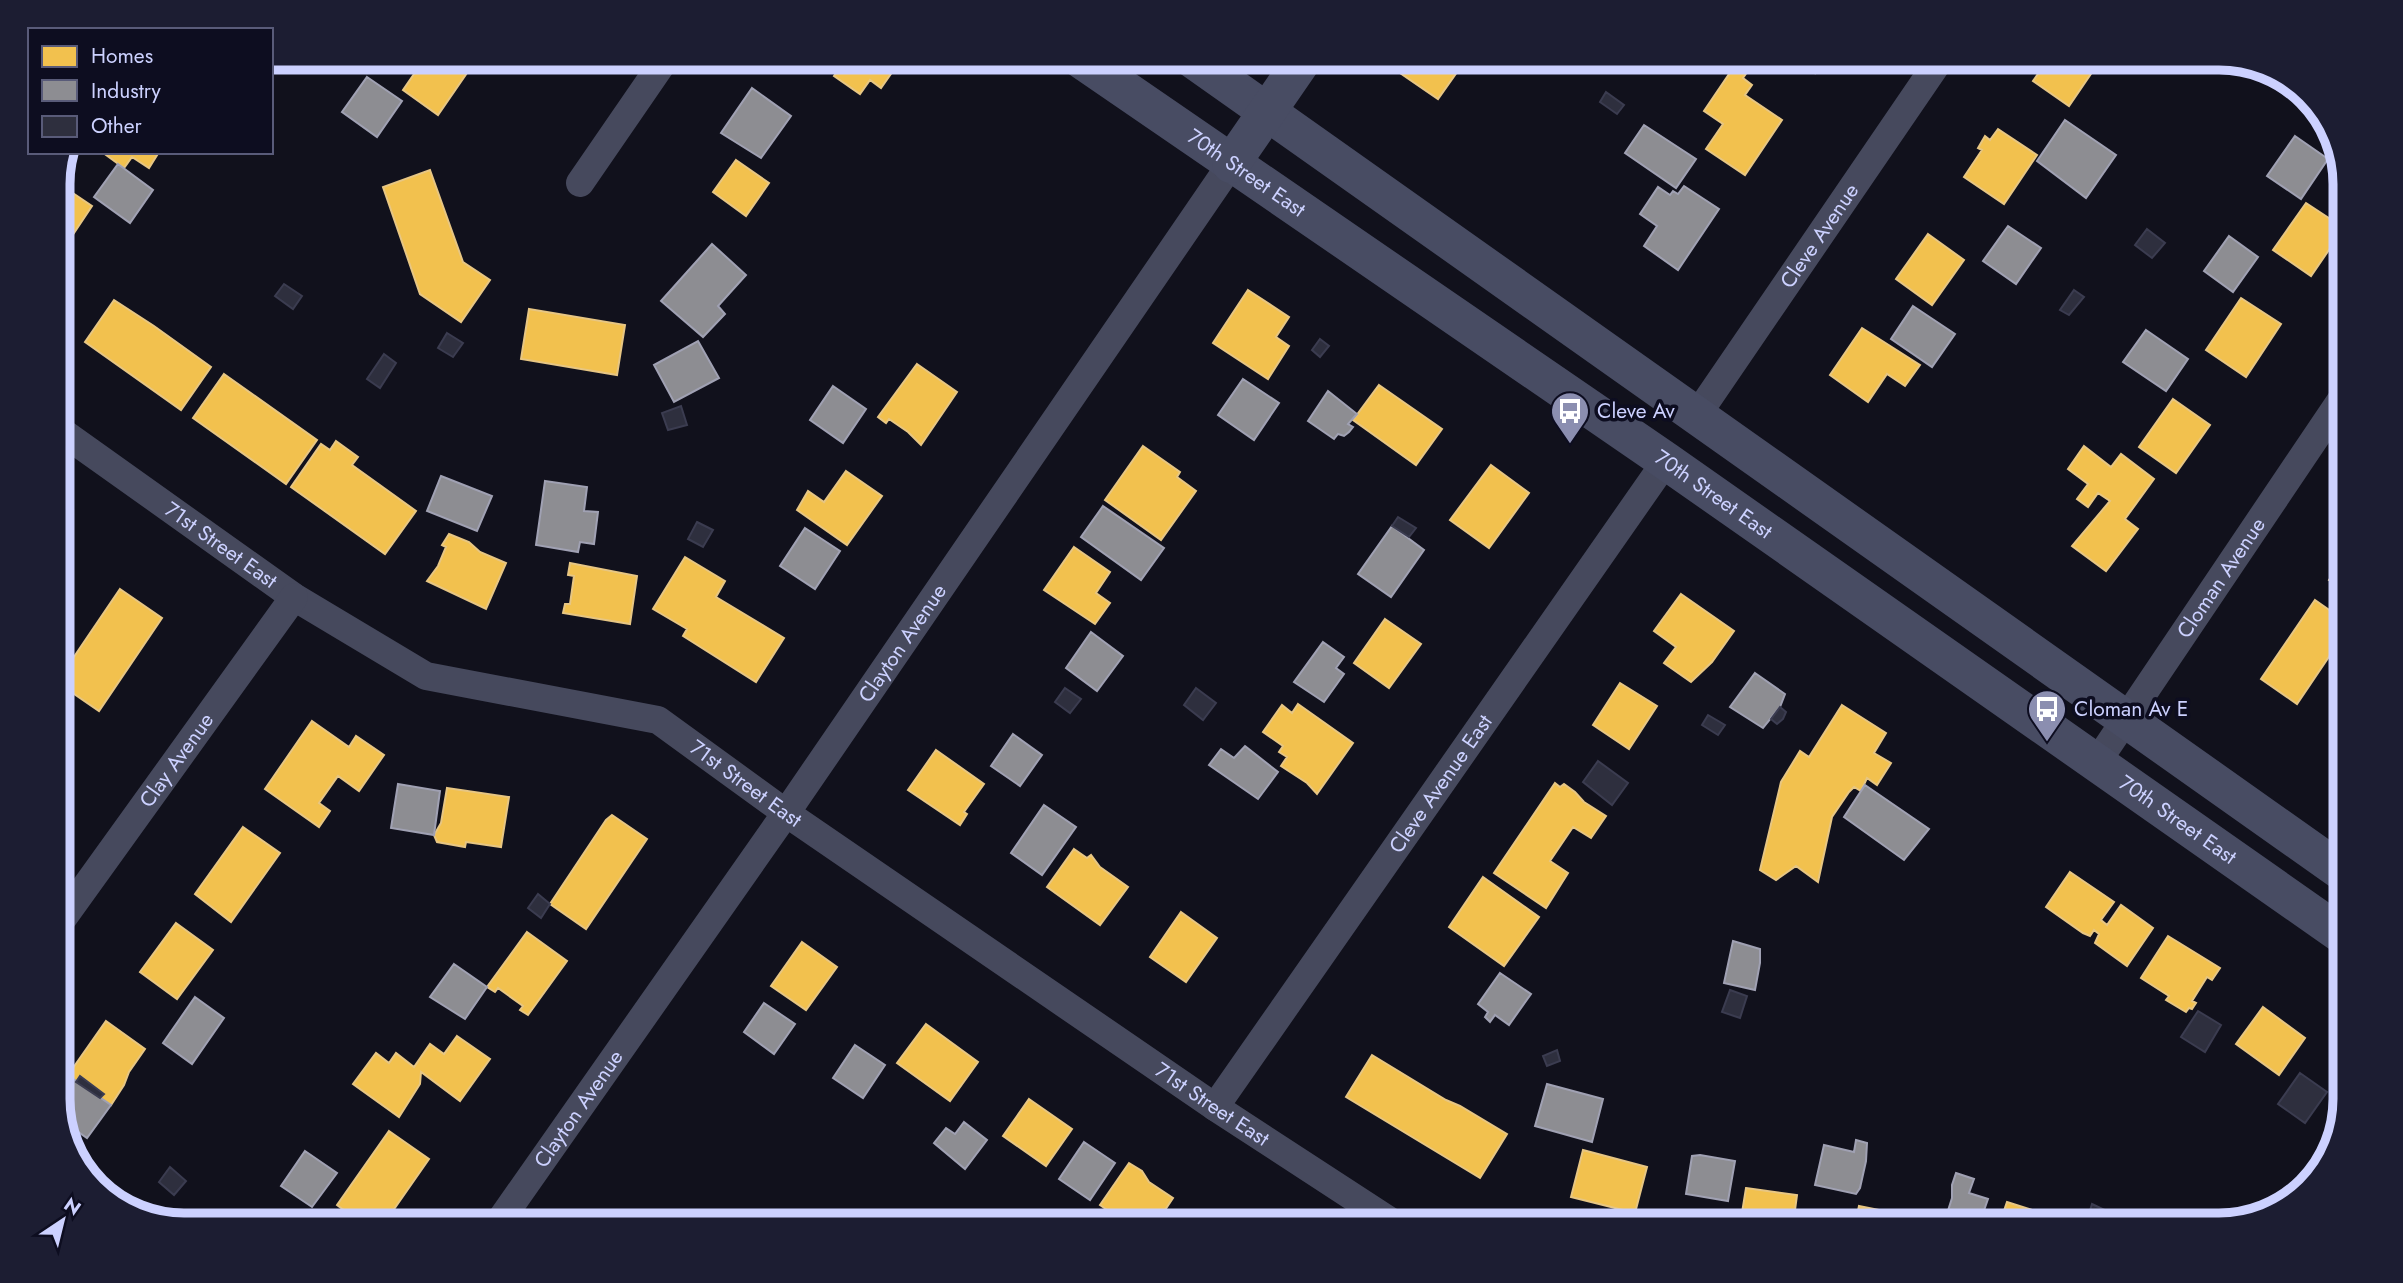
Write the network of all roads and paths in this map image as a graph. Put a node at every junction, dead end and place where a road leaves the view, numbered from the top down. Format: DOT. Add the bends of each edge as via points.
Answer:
graph roads {
  1 [pos="658,70"];
  2 [pos="1096,70"];
  3 [pos="1209,70"];
  4 [pos="1296,70"];
  5 [pos="1933,70"];
  6 [pos="1268,110"];
  7 [pos="1231,164"];
  8 [pos="580,183"];
  9 [pos="2333,412"];
  10 [pos="1697,415"];
  11 [pos="70,438"];
  12 [pos="1666,461"];
  13 [pos="294,597"];
  14 [pos="2126,719"];
  15 [pos="2097,762"];
  16 [pos="786,813"];
  17 [pos="2333,866"];
  18 [pos="70,908"];
  19 [pos="2333,929"];
  20 [pos="1215,1107"];
  21 [pos="505,1213"];
  22 [pos="1378,1213"];
  1 -- 8 [label="street"];
  2 -- 7 [label="main road, 70th Street East"];
  3 -- 6 [label="main road"];
  4 -- 6 [label="main road, Clayton Avenue"];
  5 -- 10 [label="street, Cleve Avenue"];
  6 -- 7 [label="main road, Clayton Avenue"];
  6 -- 10 [label="main road"];
  7 -- 12 [label="main road, 70th Street East"];
  7 -- 16 [label="street, Clayton Avenue"];
  9 -- 14 [label="street, Cloman Avenue"];
  10 -- 14 [label="main road"];
  11 -- 13 [label="street, 71st Street East"];
  12 -- 15 [label="main road, 70th Street East"];
  12 -- 20 [label="street, Cleve Avenue East"];
  13 -- 16 [label="street, 71st Street East" via="426,676 658,720"];
  13 -- 18 [label="street, Clay Avenue"];
  14 -- 15 [label="street, Cloman Avenue"];
  14 -- 17 [label="main road"];
  15 -- 19 [label="main road, 70th Street East"];
  16 -- 20 [label="street, 71st Street East"];
  16 -- 21 [label="street, Clayton Avenue"];
  20 -- 22 [label="street, 71st Street East"];
}
